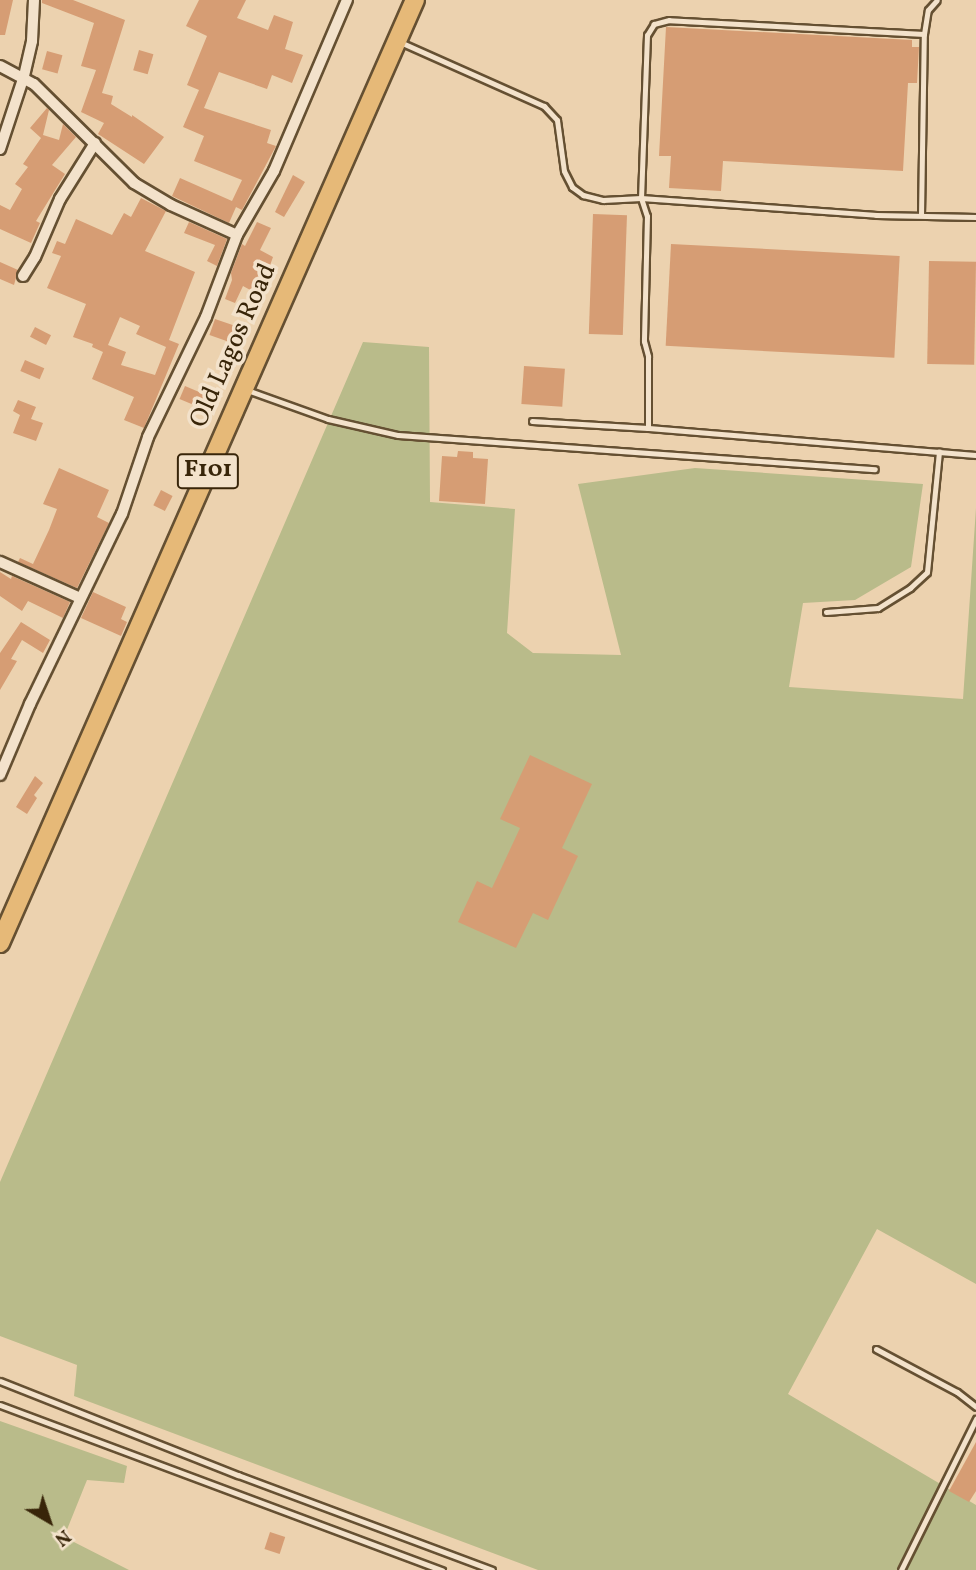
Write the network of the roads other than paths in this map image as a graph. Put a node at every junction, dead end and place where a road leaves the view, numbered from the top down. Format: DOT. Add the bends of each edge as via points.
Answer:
graph roads {
  1 [pos="34,0"];
  2 [pos="346,0"];
  3 [pos="415,0"];
  4 [pos="937,0"];
  5 [pos="924,34"];
  6 [pos="397,41"];
  7 [pos="0,66"];
  8 [pos="24,76"];
  9 [pos="95,143"];
  10 [pos="0,149"];
  11 [pos="641,198"];
  12 [pos="921,215"];
  13 [pos="976,217"];
  14 [pos="237,235"];
  15 [pos="23,276"];
  16 [pos="244,388"];
  17 [pos="532,421"];
  18 [pos="648,428"];
  19 [pos="939,452"];
  20 [pos="976,455"];
  21 [pos="875,469"];
  22 [pos="0,562"];
  23 [pos="80,598"];
  24 [pos="826,612"];
  25 [pos="0,775"];
  26 [pos="0,943"];
  27 [pos="876,1349"];
  28 [pos="0,1381"];
  29 [pos="0,1405"];
  30 [pos="976,1407"];
  31 [pos="976,1419"];
  32 [pos="442,1570"];
  33 [pos="492,1570"];
  34 [pos="901,1570"];
  1 -- 8 [label="street"];
  2 -- 14 [label="street" via="274,171"];
  3 -- 6 [label="main road, Old Lagos Road / F101"];
  4 -- 5 [label="lane" via="928,9"];
  5 -- 11 [label="lane" via="669,20 654,24 647,35"];
  5 -- 12 [label="lane"];
  6 -- 11 [label="lane" via="544,106 557,120 564,171 572,187 583,195 603,200"];
  6 -- 16 [label="main road, Old Lagos Road / F101"];
  7 -- 8 [label="street"];
  8 -- 9 [label="street"];
  8 -- 10 [label="street"];
  9 -- 14 [label="street" via="134,183"];
  9 -- 15 [label="street" via="60,199"];
  11 -- 12 [label="lane"];
  11 -- 18 [label="lane" via="647,216 644,341"];
  12 -- 13 [label="lane"];
  14 -- 23 [label="street" via="206,317 148,437 122,514"];
  16 -- 21 [label="lane" via="328,419 398,435"];
  16 -- 26 [label="main road, Old Lagos Road / F101"];
  17 -- 18 [label="lane"];
  18 -- 19 [label="lane"];
  19 -- 20 [label="lane"];
  19 -- 24 [label="lane" via="927,572 878,608"];
  22 -- 23 [label="street"];
  23 -- 25 [label="street"];
  27 -- 30 [label="lane"];
  28 -- 33 [label="lane"];
  29 -- 32 [label="lane"];
  31 -- 34 [label="lane"];
}
